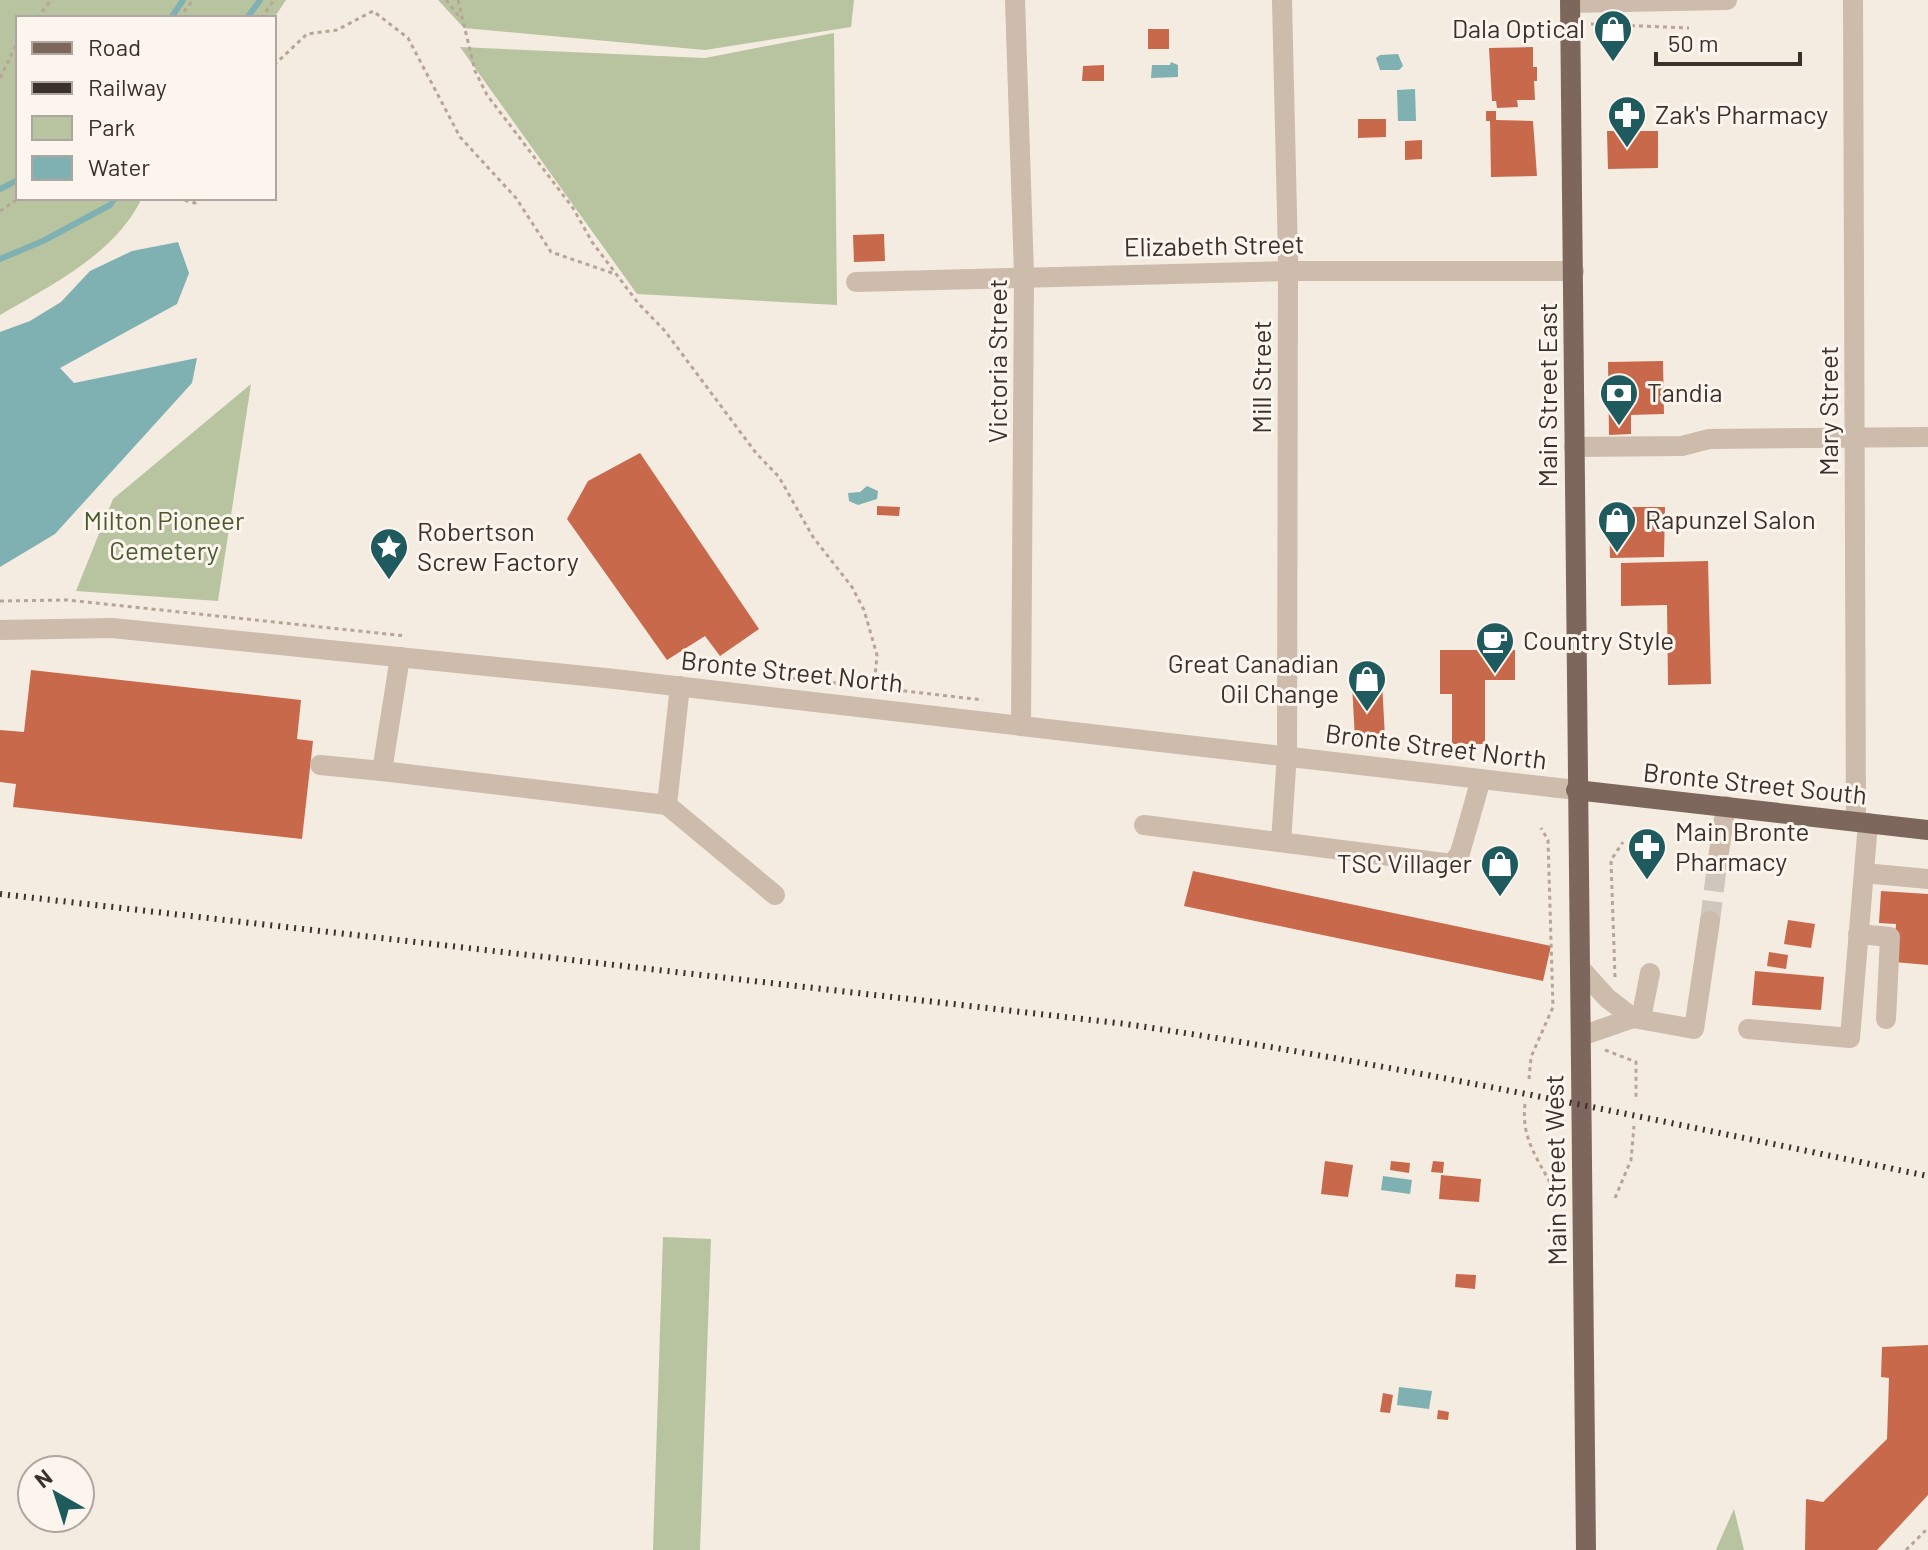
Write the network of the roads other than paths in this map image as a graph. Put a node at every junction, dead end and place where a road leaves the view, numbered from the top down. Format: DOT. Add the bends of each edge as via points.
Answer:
graph roads {
  1 [pos="1015,0"];
  2 [pos="1282,0"];
  3 [pos="1727,0"];
  4 [pos="1853,0"];
  5 [pos="1570,2"];
  6 [pos="1288,271"];
  7 [pos="1574,271"];
  8 [pos="1024,275"];
  9 [pos="856,282"];
  10 [pos="1928,437"];
  11 [pos="1856,438"];
  12 [pos="1574,447"];
  13 [pos="0,630"];
  14 [pos="400,657"];
  15 [pos="680,686"];
  16 [pos="1021,723"];
  17 [pos="1287,754"];
  18 [pos="320,765"];
  19 [pos="382,771"];
  20 [pos="1481,779"];
  21 [pos="1576,790"];
  22 [pos="667,805"];
  23 [pos="1726,806"];
  24 [pos="1862,822"];
  25 [pos="1144,825"];
  26 [pos="1928,830"];
  27 [pos="1281,842"];
  28 [pos="1717,865"];
  29 [pos="1864,873"];
  30 [pos="1928,879"];
  31 [pos="775,895"];
  32 [pos="1710,921"];
  33 [pos="1858,934"];
  34 [pos="1581,969"];
  35 [pos="1650,973"];
  36 [pos="1626,1017"];
  37 [pos="1886,1019"];
  38 [pos="1748,1029"];
  39 [pos="1581,1040"];
  40 [pos="1586,1550"];
  1 -- 8 [label="street, Victoria Street"];
  2 -- 6 [label="street, Mill Street"];
  3 -- 5 [label="street"];
  4 -- 11 [label="street, Mary Street"];
  5 -- 7 [label="main road, Main Street East"];
  6 -- 7 [label="street, Elizabeth Street"];
  6 -- 8 [label="street, Elizabeth Street"];
  6 -- 17 [label="street, Mill Street"];
  7 -- 12 [label="main road, Main Street East"];
  8 -- 9 [label="street, Elizabeth Street"];
  8 -- 16 [label="street, Victoria Street"];
  10 -- 11 [label="street"];
  11 -- 12 [label="street"];
  11 -- 24 [label="street, Mary Street"];
  12 -- 21 [label="main road, Main Street East"];
  13 -- 14 [label="street, Bronte Street North" via="112,628"];
  14 -- 15 [label="street, Bronte Street North"];
  14 -- 19 [label="street"];
  15 -- 16 [label="street, Bronte Street North"];
  15 -- 22 [label="street"];
  16 -- 17 [label="street, Bronte Street North"];
  17 -- 20 [label="street, Bronte Street North"];
  17 -- 27 [label="street, Mill Street"];
  18 -- 19 [label="street"];
  19 -- 22 [label="street"];
  20 -- 21 [label="street, Bronte Street North"];
  20 -- 27 [label="street" via="1460,853 1452,864"];
  21 -- 23 [label="main road, Bronte Street South"];
  21 -- 34 [label="main road, Main Street West"];
  22 -- 31 [label="street"];
  23 -- 24 [label="main road, Bronte Street South"];
  23 -- 28 [label="street"];
  24 -- 26 [label="main road, Bronte Street South"];
  24 -- 29 [label="street, Mary Street"];
  25 -- 27 [label="street"];
  29 -- 30 [label="street"];
  29 -- 33 [label="street, Mary Street"];
  32 -- 36 [label="street" via="1694,1029"];
  33 -- 37 [label="street" via="1890,937"];
  33 -- 38 [label="street, Mary Street" via="1850,1038"];
  34 -- 36 [label="street"];
  34 -- 39 [label="main road, Main Street West"];
  35 -- 36 [label="street"];
  36 -- 39 [label="street"];
  39 -- 40 [label="main road, Main Street West"];
}
